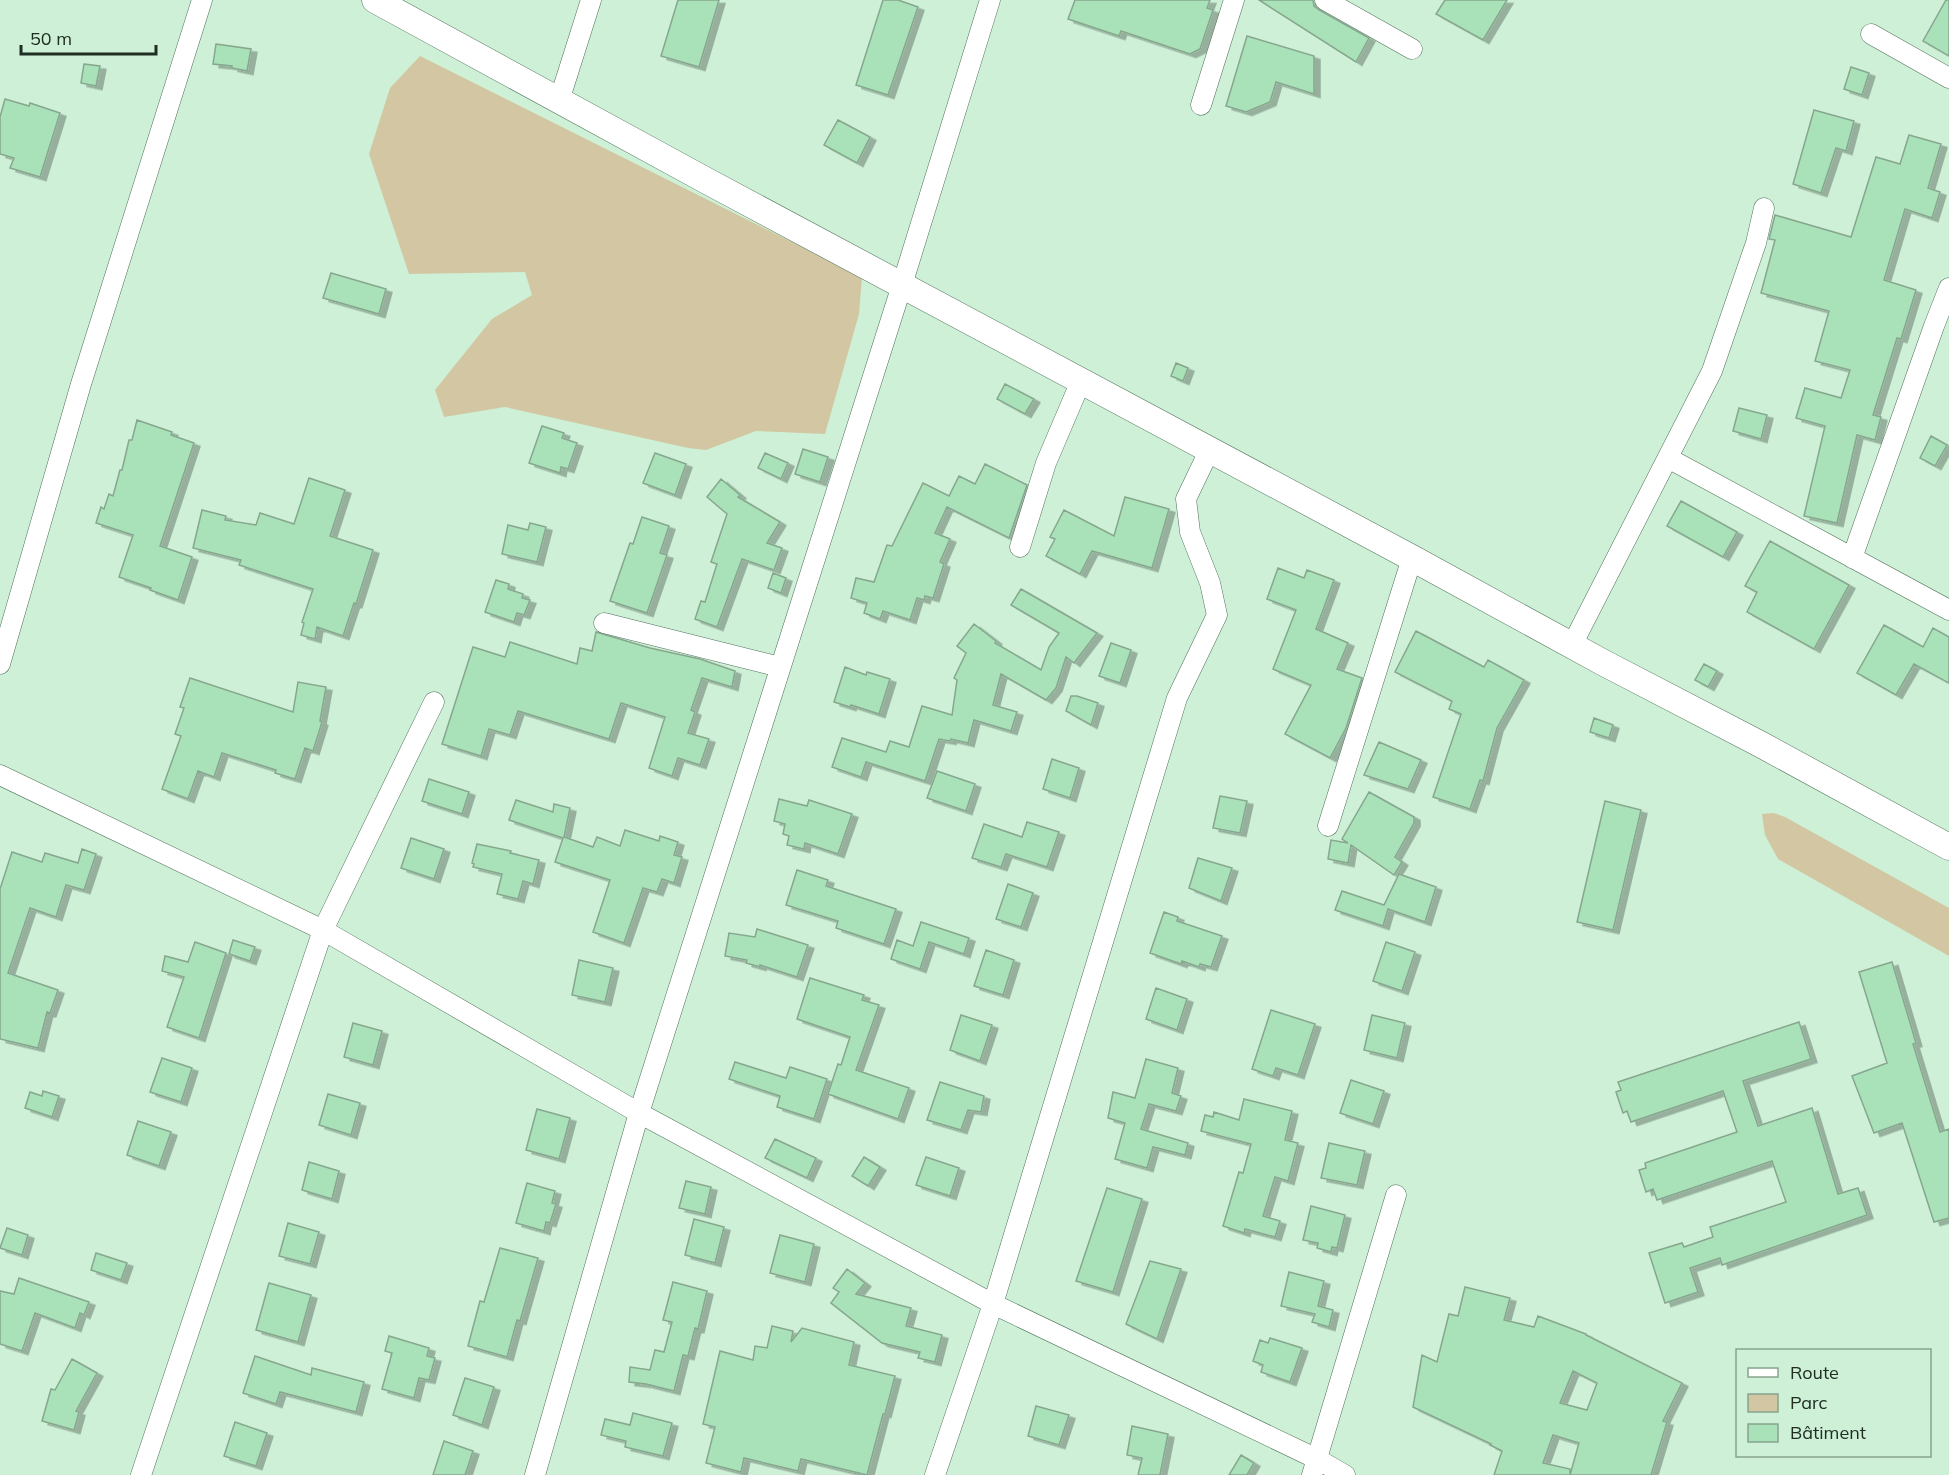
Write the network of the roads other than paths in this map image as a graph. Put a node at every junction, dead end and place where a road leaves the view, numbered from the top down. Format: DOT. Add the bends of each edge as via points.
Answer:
graph roads {
  1 [pos="202,0"];
  2 [pos="375,0"];
  3 [pos="591,0"];
  4 [pos="990,0"];
  5 [pos="1234,0"];
  6 [pos="1325,0"];
  7 [pos="1871,34"];
  8 [pos="1412,49"];
  9 [pos="1949,78"];
  10 [pos="559,101"];
  11 [pos="1201,105"];
  12 [pos="1764,208"];
  13 [pos="902,285"];
  14 [pos="1949,288"];
  15 [pos="1941,330"];
  16 [pos="1081,381"];
  17 [pos="1210,449"];
  18 [pos="1668,458"];
  19 [pos="1020,547"];
  20 [pos="1412,558"];
  21 [pos="1852,558"];
  22 [pos="1949,610"];
  23 [pos="604,623"];
  24 [pos="1572,645"];
  25 [pos="0,664"];
  26 [pos="780,667"];
  27 [pos="434,702"];
  28 [pos="0,774"];
  29 [pos="1328,826"];
  30 [pos="1949,847"];
  31 [pos="323,930"];
  32 [pos="639,1113"];
  33 [pos="1396,1195"];
  34 [pos="993,1304"];
  35 [pos="1315,1467"];
  36 [pos="141,1475"];
  37 [pos="536,1475"];
  38 [pos="935,1475"];
  39 [pos="1345,1475"];
  1 -- 25 [label="street" via="81,384"];
  2 -- 10 [label="street"];
  3 -- 10 [label="street"];
  4 -- 13 [label="street"];
  5 -- 11 [label="street"];
  6 -- 8 [label="street"];
  7 -- 9 [label="street"];
  10 -- 13 [label="street"];
  12 -- 18 [label="street" via="1756,243 1712,371"];
  13 -- 16 [label="street"];
  13 -- 26 [label="street"];
  14 -- 15 [label="street"];
  15 -- 21 [label="street"];
  16 -- 17 [label="street"];
  16 -- 19 [label="street" via="1046,463"];
  17 -- 20 [label="street"];
  17 -- 34 [label="street" via="1186,499 1190,532 1217,615 1177,698"];
  18 -- 21 [label="street"];
  18 -- 24 [label="street"];
  20 -- 24 [label="street"];
  20 -- 29 [label="street"];
  21 -- 22 [label="street"];
  23 -- 26 [label="street"];
  24 -- 30 [label="street"];
  26 -- 32 [label="street"];
  27 -- 31 [label="street"];
  28 -- 31 [label="street"];
  31 -- 32 [label="street"];
  31 -- 36 [label="street"];
  32 -- 34 [label="street"];
  32 -- 37 [label="street"];
  33 -- 35 [label="street"];
  34 -- 35 [label="street"];
  34 -- 38 [label="street"];
  35 -- 39 [label="street"];
}
